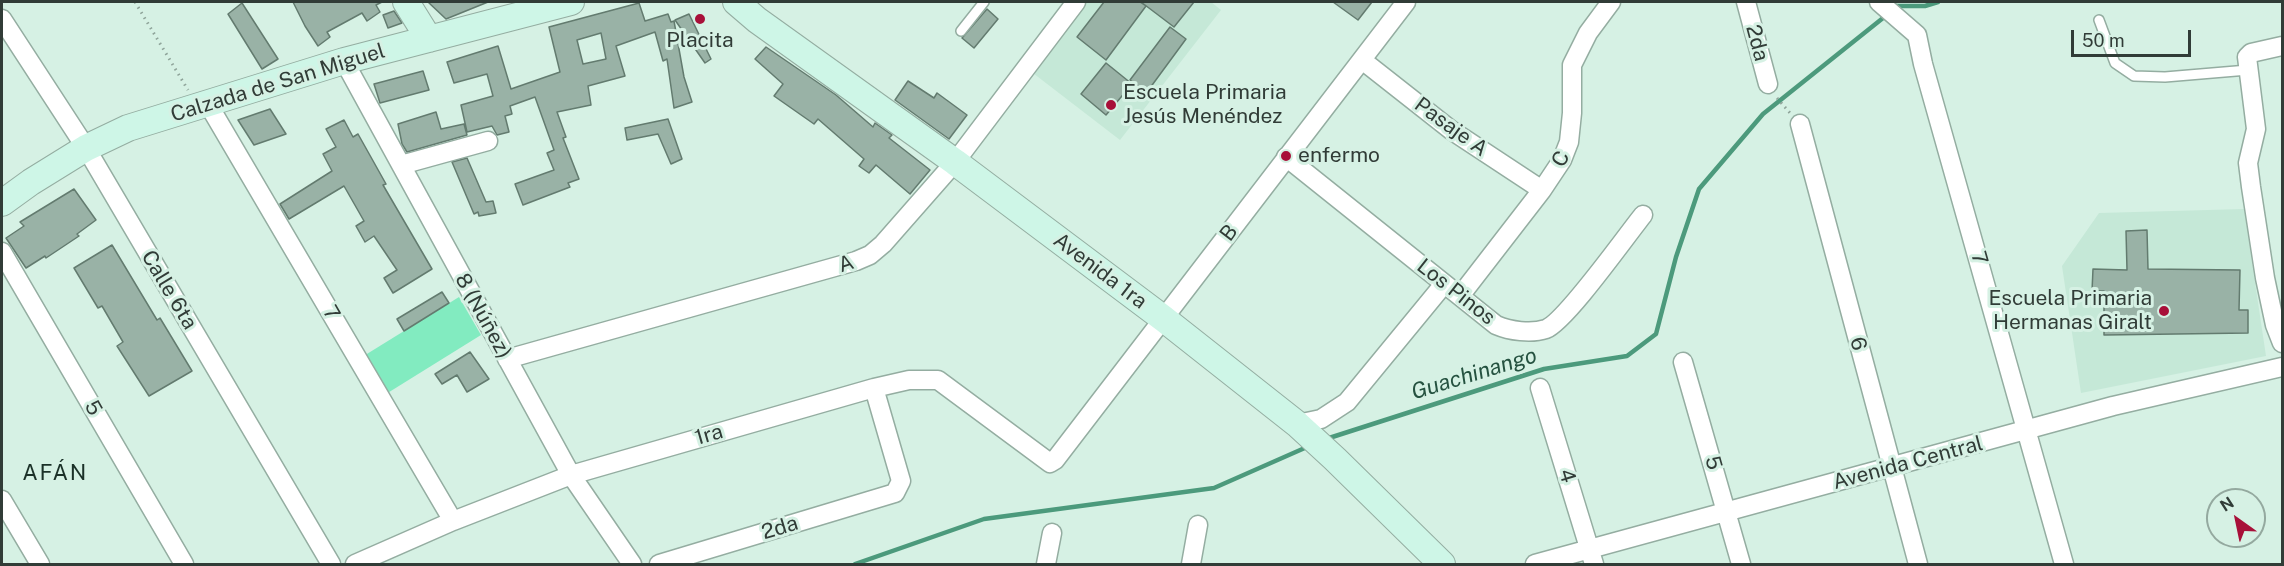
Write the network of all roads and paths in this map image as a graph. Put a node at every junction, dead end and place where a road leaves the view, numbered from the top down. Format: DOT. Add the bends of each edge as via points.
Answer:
graph roads {
  1 [pos="135,2"];
  2 [pos="406,2"];
  3 [pos="571,2"];
  4 [pos="736,2"];
  5 [pos="984,2"];
  6 [pos="1406,2"];
  7 [pos="1611,2"];
  8 [pos="1746,2"];
  9 [pos="1879,2"];
  10 [pos="1071,3"];
  11 [pos="2,19"];
  12 [pos="2099,20"];
  13 [pos="961,31"];
  14 [pos="429,39"];
  15 [pos="2283,46"];
  16 [pos="1362,60"];
  17 [pos="344,62"];
  18 [pos="2248,70"];
  19 [pos="1770,88"];
  20 [pos="203,105"];
  21 [pos="1794,118"];
  22 [pos="488,141"];
  23 [pos="86,148"];
  24 [pos="1286,157"];
  25 [pos="955,162"];
  26 [pos="400,165"];
  27 [pos="1542,190"];
  28 [pos="2,203"];
  29 [pos="1643,215"];
  30 [pos="2,252"];
  31 [pos="1444,284"];
  32 [pos="1460,296"];
  33 [pos="1164,319"];
  34 [pos="2283,343"];
  35 [pos="507,359"];
  36 [pos="1683,362"];
  37 [pos="2283,367"];
  38 [pos="874,388"];
  39 [pos="1540,388"];
  40 [pos="1303,429"];
  41 [pos="2028,431"];
  42 [pos="1050,463"];
  43 [pos="1891,468"];
  44 [pos="571,475"];
  45 [pos="2,500"];
  46 [pos="1727,512"];
  47 [pos="453,521"];
  48 [pos="1198,525"];
  49 [pos="1052,533"];
  50 [pos="1592,557"];
  51 [pos="40,564"];
  52 [pos="184,564"];
  53 [pos="332,564"];
  54 [pos="355,564"];
  55 [pos="632,564"];
  56 [pos="659,564"];
  57 [pos="1046,564"];
  58 [pos="1191,564"];
  59 [pos="1442,564"];
  60 [pos="1535,564"];
  61 [pos="1742,564"];
  62 [pos="1918,564"];
  63 [pos="2064,564"];
  1 -- 20 [label="path"];
  2 -- 14 [label="street"];
  3 -- 14 [label="street, Calzada de San Miguel"];
  4 -- 25 [label="street, Avenida 1ra"];
  5 -- 13 [label="lane"];
  6 -- 16 [label="street, B"];
  7 -- 27 [label="street, C" via="1588,33 1572,65 1569,142"];
  8 -- 19 [label="street, 2da"];
  9 -- 41 [label="street, 7" via="1917,35"];
  10 -- 25 [label="street, A"];
  11 -- 23 [label="street, Calle 6ta"];
  12 -- 18 [label="lane" via="2115,63 2134,76"];
  14 -- 17 [label="street, Calzada de San Miguel"];
  15 -- 18 [label="street" via="2251,53 2247,57"];
  16 -- 24 [label="street, B"];
  16 -- 27 [label="street, Pasaje A" via="1451,130"];
  17 -- 20 [label="street, Calzada de San Miguel"];
  17 -- 26 [label="street, 8 (Núñez)"];
  18 -- 34 [label="street" via="2256,129 2248,163 2251,187 2265,278"];
  19 -- 21 [label="path"];
  20 -- 23 [label="street, Calzada de San Miguel" via="128,128"];
  20 -- 47 [label="street, 7"];
  21 -- 43 [label="street, 6"];
  22 -- 26 [label="street"];
  23 -- 28 [label="street, Calzada de San Miguel"];
  23 -- 53 [label="street, Calle 6ta"];
  24 -- 31 [label="street, Los Pinos"];
  24 -- 33 [label="street, B"];
  25 -- 33 [label="street, Avenida 1ra"];
  25 -- 35 [label="street, A" via="870,255"];
  26 -- 35 [label="street, 8 (Núñez)"];
  27 -- 32 [label="street, C"];
  29 -- 32 [label="street, Los Pinos" via="1565,314 1548,328 1529,332 1503,328"];
  30 -- 52 [label="street, 5"];
  31 -- 32 [label="street, Los Pinos"];
  31 -- 40 [label="street" via="1347,402"];
  33 -- 40 [label="street, Avenida 1ra"];
  33 -- 42 [label="street, B"];
  35 -- 44 [label="street, 8 (Núñez)"];
  36 -- 46 [label="street, 5"];
  37 -- 41 [label="street, Avenida Central" via="2113,406"];
  38 -- 42 [label="street, 1ra" via="909,380 938,380"];
  38 -- 44 [label="street, 1ra"];
  38 -- 56 [label="street, 2da" via="901,481 895,493"];
  39 -- 50 [label="street, 4"];
  40 -- 59 [label="street, Avenida 1ra"];
  41 -- 43 [label="street, Avenida Central"];
  41 -- 63 [label="street, 7"];
  43 -- 46 [label="street, Avenida Central"];
  43 -- 62 [label="street, 6"];
  44 -- 47 [label="street, 1ra"];
  44 -- 55 [label="street, 8 (Núñez)"];
  45 -- 51 [label="street"];
  46 -- 50 [label="street, Avenida Central"];
  46 -- 61 [label="street, 5"];
  47 -- 54 [label="street, 1ra"];
  48 -- 58 [label="street"];
  49 -- 57 [label="street"];
  50 -- 60 [label="street, Avenida Central"];
}
